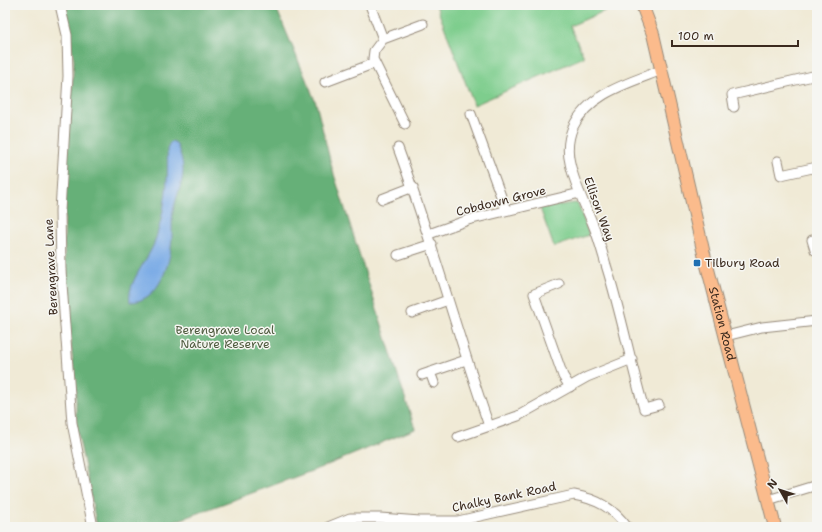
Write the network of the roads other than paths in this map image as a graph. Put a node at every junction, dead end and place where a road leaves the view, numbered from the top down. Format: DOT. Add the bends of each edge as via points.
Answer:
graph roads {
  1 [pos="60,5"];
  2 [pos="370,5"];
  3 [pos="642,5"];
  4 [pos="423,24"];
  5 [pos="383,39"];
  6 [pos="375,63"];
  7 [pos="662,70"];
  8 [pos="817,75"];
  9 [pos="325,82"];
  10 [pos="734,107"];
  11 [pos="471,114"];
  12 [pos="405,124"];
  13 [pos="398,148"];
  14 [pos="778,161"];
  15 [pos="817,167"];
  16 [pos="413,188"];
  17 [pos="580,193"];
  18 [pos="382,199"];
  19 [pos="506,210"];
  20 [pos="429,234"];
  21 [pos="812,240"];
  22 [pos="432,244"];
  23 [pos="817,250"];
  24 [pos="398,256"];
  25 [pos="559,284"];
  26 [pos="448,300"];
  27 [pos="412,313"];
  28 [pos="817,321"];
  29 [pos="726,336"];
  30 [pos="632,359"];
  31 [pos="466,360"];
  32 [pos="434,383"];
  33 [pos="570,387"];
  34 [pos="659,405"];
  35 [pos="490,426"];
  36 [pos="458,437"];
  37 [pos="817,485"];
  38 [pos="768,500"];
  39 [pos="93,527"];
  40 [pos="328,527"];
  41 [pos="627,527"];
  42 [pos="775,527"];
  1 -- 39 [label="street, Berengrave Lane" via="67,35 68,76 60,211 61,270 72,422"];
  2 -- 5 [label="street"];
  3 -- 7 [label="main road, Station Road"];
  4 -- 5 [label="street"];
  5 -- 6 [label="street" via="374,51"];
  6 -- 9 [label="street"];
  6 -- 12 [label="street"];
  7 -- 17 [label="street, Ellison Way" via="598,98 586,108 577,121 570,135 568,155"];
  7 -- 29 [label="main road, Station Road" via="704,254"];
  8 -- 10 [label="street" via="732,95"];
  11 -- 19 [label="street"];
  13 -- 16 [label="street"];
  14 -- 15 [label="street" via="781,175"];
  16 -- 18 [label="street"];
  16 -- 20 [label="street"];
  17 -- 19 [label="street, Cobdown Grove"];
  17 -- 30 [label="street, Ellison Way" via="607,266"];
  19 -- 20 [label="street, Cobdown Grove"];
  20 -- 22 [label="street"];
  21 -- 23 [label="street"];
  22 -- 24 [label="street"];
  22 -- 26 [label="street"];
  25 -- 33 [label="street" via="534,294 563,376"];
  26 -- 27 [label="street"];
  26 -- 31 [label="street"];
  28 -- 29 [label="street" via="762,327"];
  29 -- 38 [label="main road, Station Road"];
  30 -- 33 [label="street" via="604,369"];
  30 -- 34 [label="street, Ellison Way" via="644,409"];
  31 -- 32 [label="street" via="426,374"];
  31 -- 35 [label="street"];
  33 -- 35 [label="street" via="518,416"];
  35 -- 36 [label="street"];
  37 -- 38 [label="street"];
  38 -- 42 [label="main road, Station Road"];
  40 -- 41 [label="street, Chalky Bank Road" via="350,518 420,522 458,520 574,495 588,497 604,504 618,515"];
}
